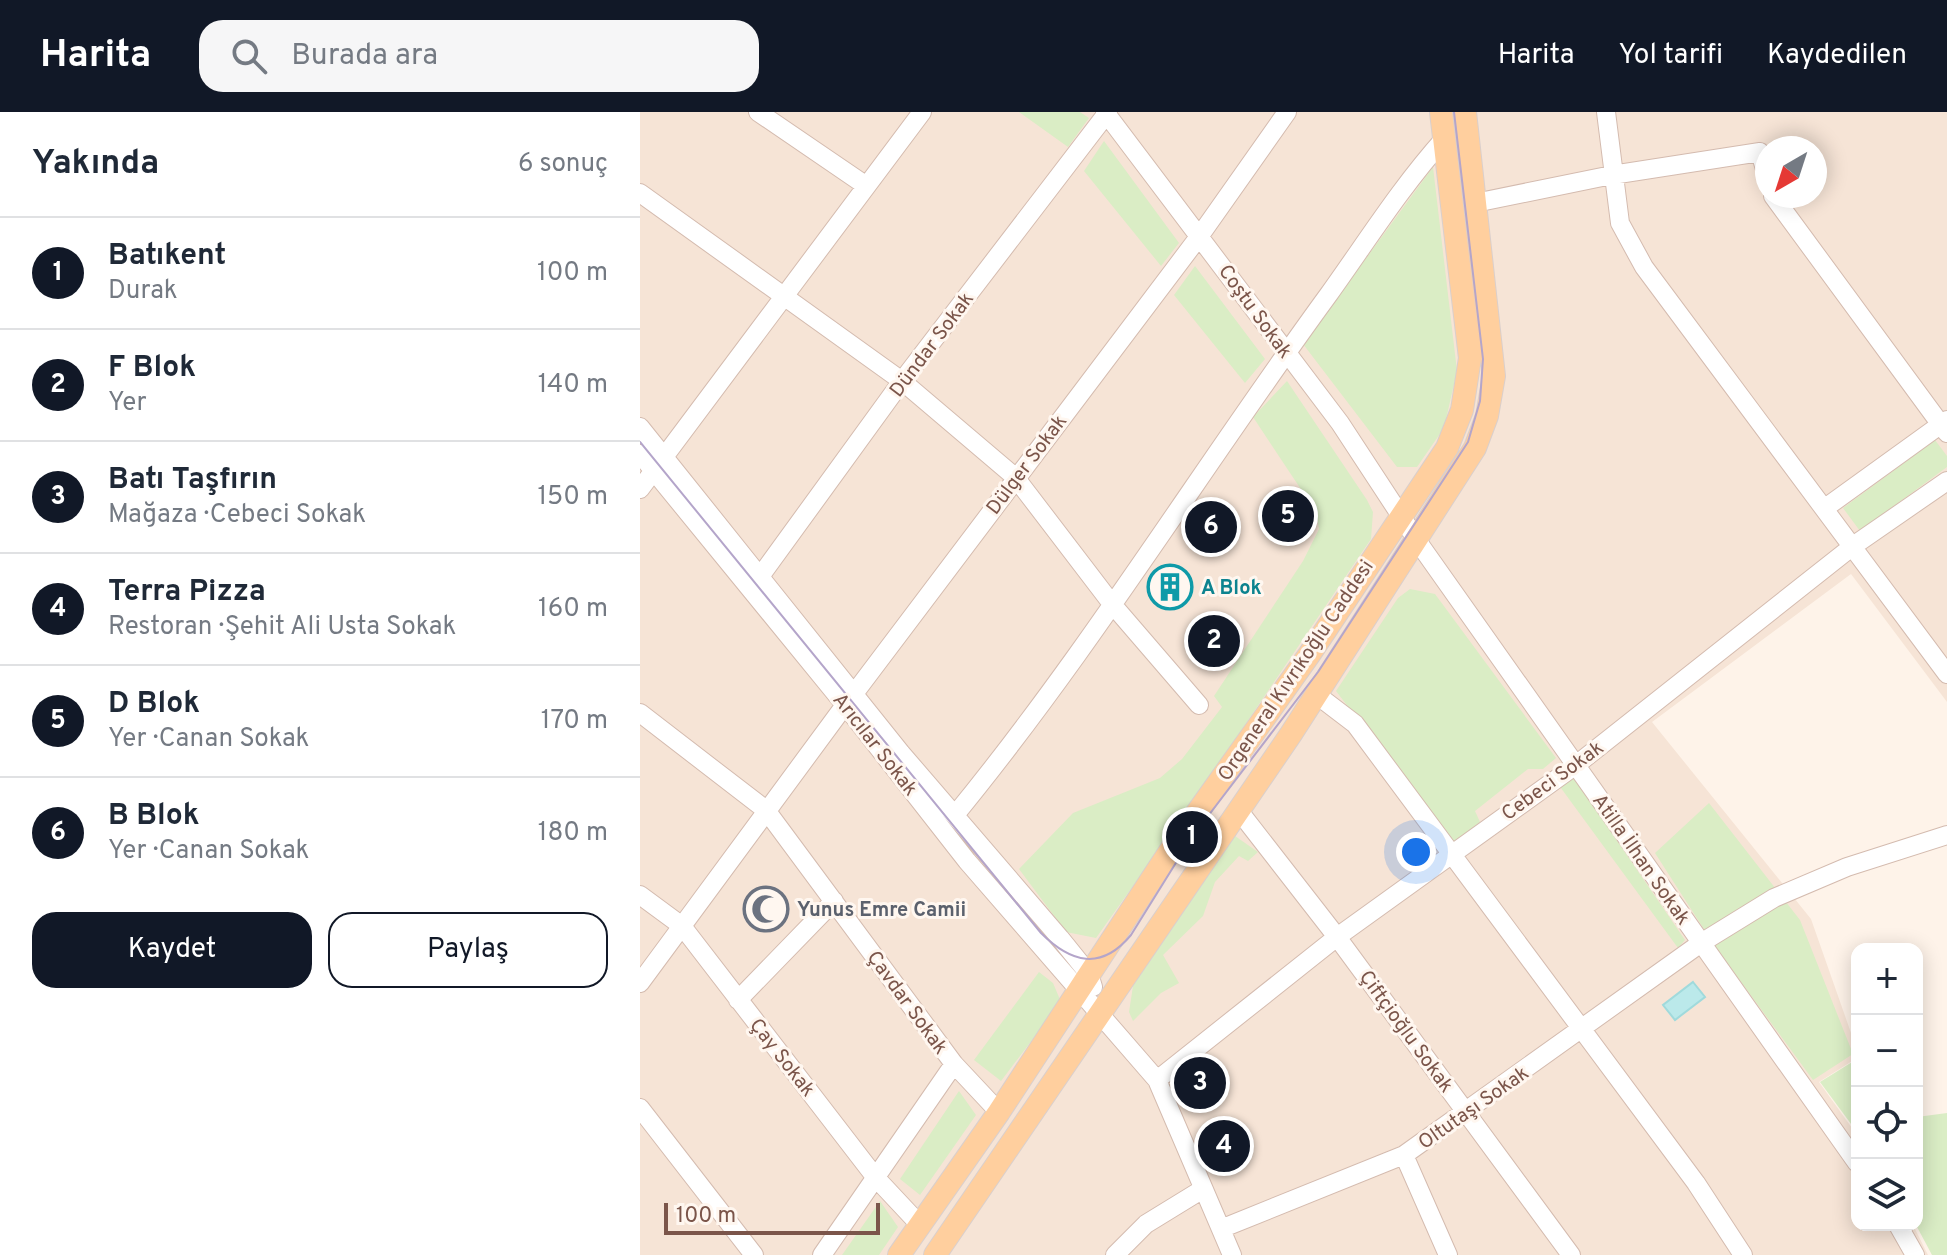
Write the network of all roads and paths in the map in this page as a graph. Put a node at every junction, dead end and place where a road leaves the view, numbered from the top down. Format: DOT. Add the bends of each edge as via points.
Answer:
graph roads {
  1 [pos="758,112"];
  2 [pos="922,112"];
  3 [pos="1107,112"];
  4 [pos="1287,112"];
  5 [pos="1441,112"];
  6 [pos="1465,112"];
  7 [pos="1606,112"];
  8 [pos="1444,139"];
  9 [pos="1755,153"];
  10 [pos="1612,175"];
  11 [pos="865,185"];
  12 [pos="640,193"];
  13 [pos="1475,203"];
  14 [pos="1782,208"];
  15 [pos="1201,234"];
  16 [pos="786,298"];
  17 [pos="1286,352"];
  18 [pos="902,381"];
  19 [pos="1945,426"];
  20 [pos="640,427"];
  21 [pos="640,454"];
  22 [pos="659,465"];
  23 [pos="1015,477"];
  24 [pos="1947,481"];
  25 [pos="640,489"];
  26 [pos="1825,508"];
  27 [pos="1401,515"];
  28 [pos="1418,542"];
  29 [pos="1853,546"];
  30 [pos="759,578"];
  31 [pos="1112,604"];
  32 [pos="1947,674"];
  33 [pos="1317,695"];
  34 [pos="849,700"];
  35 [pos="1199,705"];
  36 [pos="640,713"];
  37 [pos="1576,765"];
  38 [pos="766,810"];
  39 [pos="1239,811"];
  40 [pos="955,815"];
  41 [pos="1947,835"];
  42 [pos="1451,853"];
  43 [pos="640,895"];
  44 [pos="834,901"];
  45 [pos="682,926"];
  46 [pos="1337,937"];
  47 [pos="1701,943"];
  48 [pos="1083,982"];
  49 [pos="640,983"];
  50 [pos="738,1000"];
  51 [pos="1101,1013"];
  52 [pos="1581,1030"];
  53 [pos="954,1064"];
  54 [pos="1157,1080"];
  55 [pos="999,1112"];
  56 [pos="1467,1113"];
  57 [pos="642,1117"];
  58 [pos="1404,1155"];
  59 [pos="1854,1159"];
  60 [pos="876,1178"];
  61 [pos="1203,1189"];
  62 [pos="920,1225"];
  63 [pos="1223,1228"];
  64 [pos="1901,1231"];
  65 [pos="938,1254"];
  66 [pos="754,1255"];
  67 [pos="822,1255"];
  68 [pos="899,1255"];
  69 [pos="1115,1255"];
  70 [pos="1232,1255"];
  71 [pos="1448,1255"];
  72 [pos="1571,1255"];
  73 [pos="1743,1255"];
  74 [pos="1915,1255"];
  1 -- 11 [label="street"];
  2 -- 11 [label="street"];
  3 -- 15 [label="street, Coştu Sokak"];
  3 -- 18 [label="street, Dündar Sokak"];
  4 -- 15 [label="street, Dülger Sokak"];
  5 -- 8 [label="main road, Orgeneral Kıvrıkoğlu Caddesi"];
  6 -- 13 [label="main road"];
  7 -- 10 [label="street"];
  8 -- 17 [label="street" via="1411,176"];
  8 -- 27 [label="main road, Orgeneral Kıvrıkoğlu Caddesi" via="1470,358 1468,382 1447,448"];
  9 -- 10 [label="street"];
  10 -- 13 [label="street"];
  10 -- 26 [label="street" via="1620,223 1644,267"];
  11 -- 16 [label="street"];
  12 -- 16 [label="street"];
  13 -- 28 [label="main road" via="1494,376 1475,448"];
  14 -- 19 [label="street"];
  15 -- 17 [label="street, Coştu Sokak"];
  15 -- 23 [label="street, Dülger Sokak"];
  16 -- 18 [label="street"];
  16 -- 22 [label="street"];
  17 -- 27 [label="street, Coştu Sokak"];
  17 -- 31 [label="street"];
  18 -- 23 [label="street"];
  18 -- 30 [label="street, Dündar Sokak"];
  19 -- 26 [label="street"];
  20 -- 22 [label="street"];
  21 -- 22 [label="street"];
  22 -- 25 [label="street"];
  22 -- 30 [label="street"];
  22 -- 34 [label="street, Arıcılar Sokak"];
  23 -- 31 [label="street"];
  23 -- 34 [label="street, Dülger Sokak"];
  24 -- 29 [label="street, Cebeci Sokak"];
  26 -- 29 [label="street"];
  27 -- 28 [label="street, Atilla İlhan Sokak"];
  27 -- 48 [label="main road, Orgeneral Kıvrıkoğlu Caddesi"];
  28 -- 33 [label="main road"];
  28 -- 37 [label="street, Atilla İlhan Sokak"];
  29 -- 32 [label="street"];
  29 -- 37 [label="street, Cebeci Sokak"];
  30 -- 34 [label="street"];
  31 -- 35 [label="street"];
  31 -- 40 [label="street" via="1020,736"];
  33 -- 39 [label="main road"];
  33 -- 42 [label="street" via="1355,724"];
  34 -- 38 [label="street, Dülger Sokak"];
  34 -- 40 [label="street"];
  34 -- 48 [label="street, Arıcılar Sokak" via="967,861"];
  36 -- 38 [label="street"];
  37 -- 42 [label="street, Cebeci Sokak"];
  37 -- 47 [label="street, Atilla İlhan Sokak"];
  38 -- 44 [label="street, Çavdar Sokak"];
  38 -- 45 [label="street, Dülger Sokak"];
  39 -- 46 [label="street, Çiftçioğlu Sokak"];
  39 -- 51 [label="main road"];
  40 -- 48 [label="street"];
  41 -- 47 [label="street, Oltutaşı Sokak" via="1847,867 1774,898"];
  42 -- 46 [label="street, Cebeci Sokak"];
  42 -- 52 [label="street"];
  43 -- 45 [label="street, Çay Sokak"];
  44 -- 50 [label="street"];
  44 -- 53 [label="street, Çavdar Sokak"];
  45 -- 49 [label="street, Dülger Sokak"];
  45 -- 50 [label="street, Çay Sokak"];
  46 -- 54 [label="street, Cebeci Sokak"];
  46 -- 56 [label="street, Çiftçioğlu Sokak"];
  47 -- 52 [label="street, Oltutaşı Sokak"];
  47 -- 59 [label="street, Atilla İlhan Sokak"];
  48 -- 51 [label="street, Arıcılar Sokak"];
  48 -- 55 [label="main road, Orgeneral Kıvrıkoğlu Caddesi"];
  50 -- 60 [label="street, Çay Sokak"];
  51 -- 54 [label="street, Arıcılar Sokak"];
  51 -- 65 [label="main road"];
  52 -- 56 [label="street, Oltutaşı Sokak"];
  52 -- 73 [label="street"];
  53 -- 55 [label="street, Çavdar Sokak"];
  53 -- 60 [label="street"];
  54 -- 61 [label="street, Arıcılar Sokak"];
  55 -- 62 [label="main road, Orgeneral Kıvrıkoğlu Caddesi"];
  56 -- 58 [label="street, Oltutaşı Sokak"];
  56 -- 72 [label="street, Çiftçioğlu Sokak"];
  57 -- 66 [label="street"];
  58 -- 63 [label="street, Oltutaşı Sokak"];
  58 -- 71 [label="street"];
  60 -- 62 [label="street, Çay Sokak"];
  60 -- 67 [label="street"];
  61 -- 63 [label="street, Arıcılar Sokak"];
  61 -- 69 [label="street" via="1146,1224"];
  62 -- 68 [label="main road, Orgeneral Kıvrıkoğlu Caddesi"];
  63 -- 70 [label="street, Arıcılar Sokak"];
  64 -- 74 [label="street"];
}
